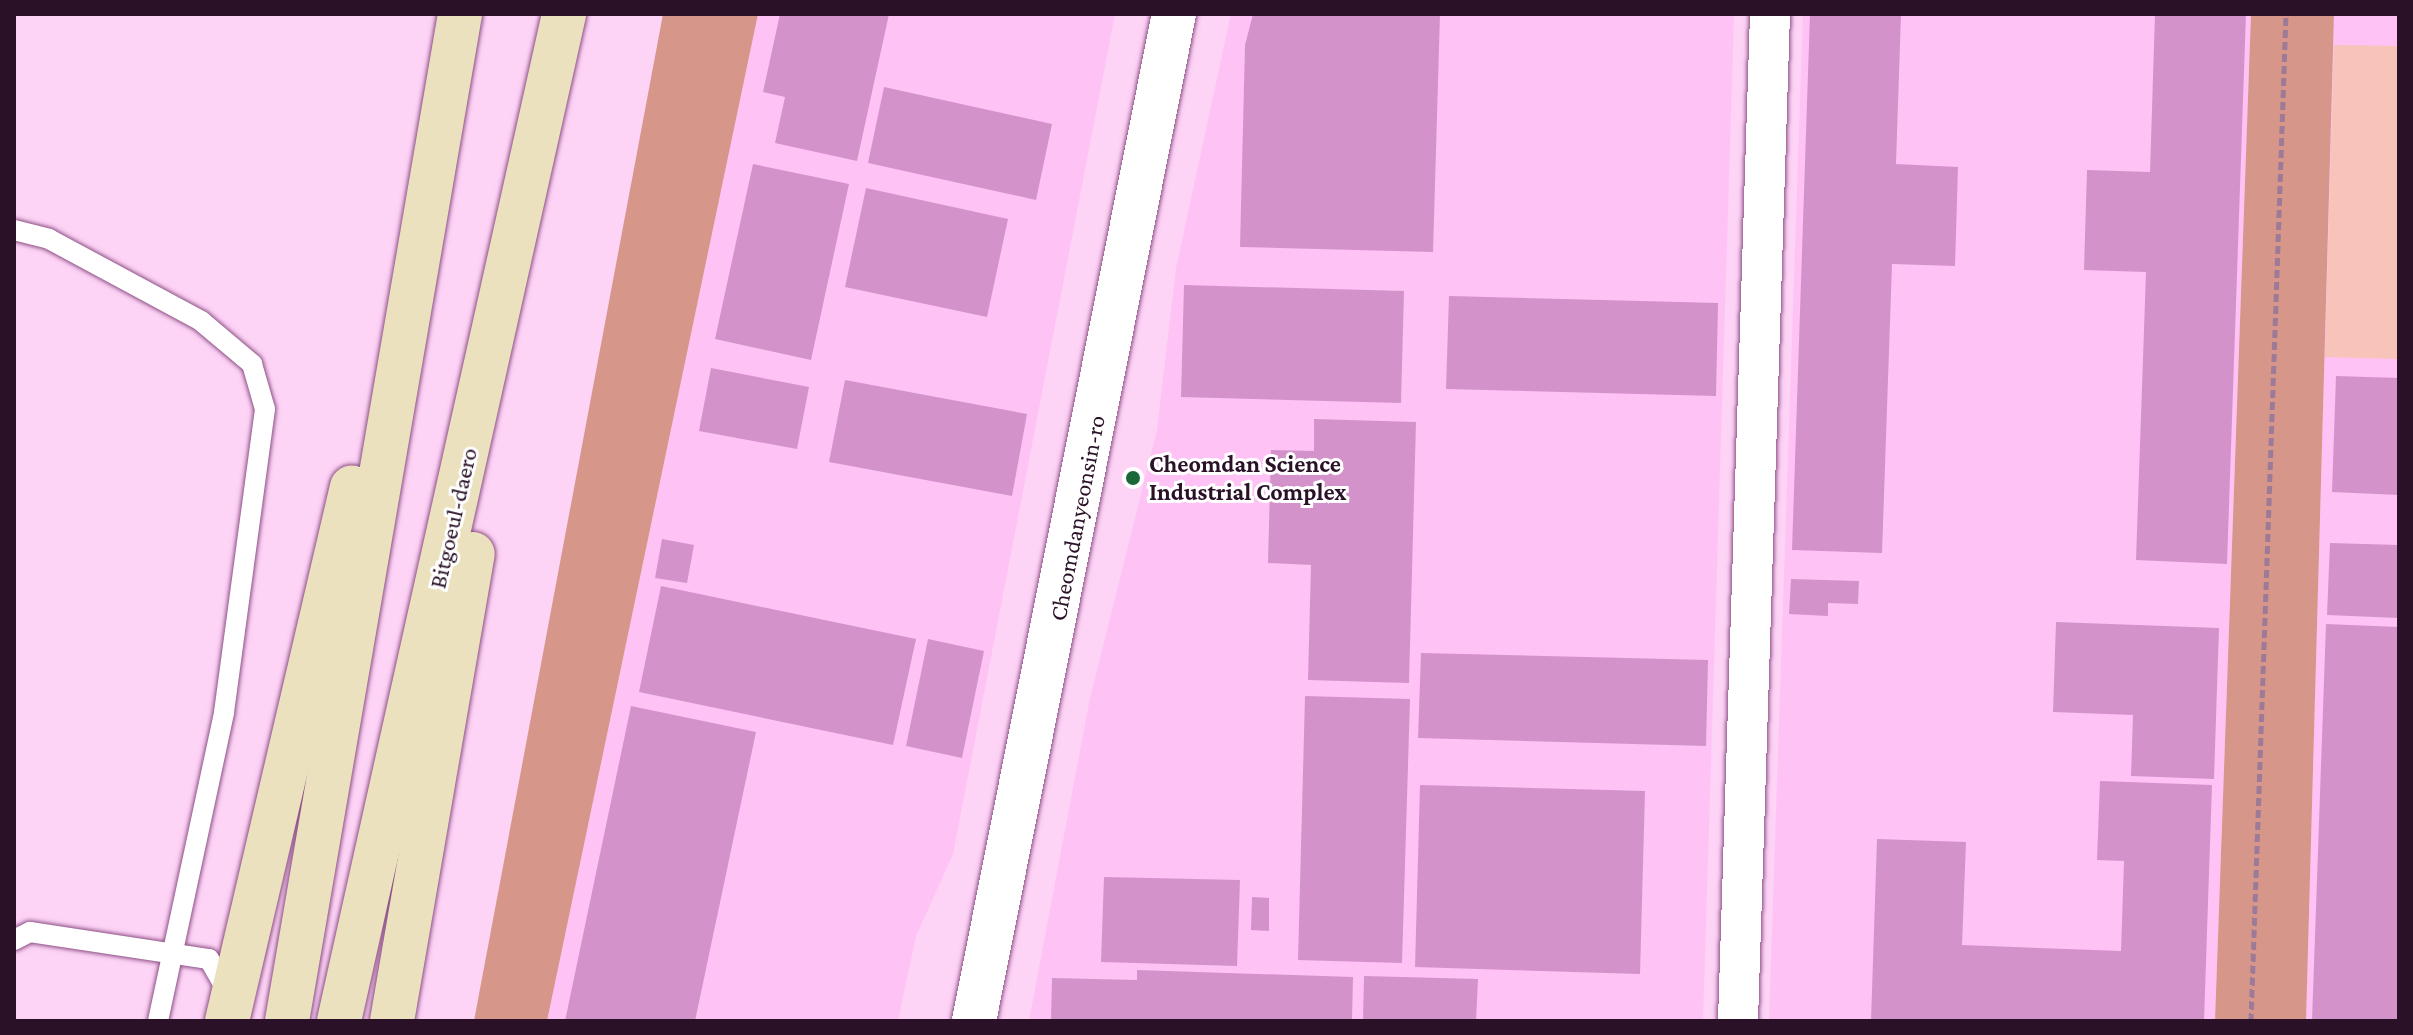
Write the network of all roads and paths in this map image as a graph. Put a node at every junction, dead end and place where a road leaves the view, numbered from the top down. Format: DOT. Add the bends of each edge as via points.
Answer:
graph roads {
  1 [pos="460,14"];
  2 [pos="564,14"];
  3 [pos="1174,14"];
  4 [pos="1770,14"];
  5 [pos="2286,14"];
  6 [pos="443,107"];
  7 [pos="544,126"];
  8 [pos="14,230"];
  9 [pos="14,940"];
  10 [pos="174,951"];
  11 [pos="229,1010"];
  12 [pos="158,1021"];
  13 [pos="287,1021"];
  14 [pos="339,1021"];
  15 [pos="392,1021"];
  16 [pos="974,1021"];
  17 [pos="1738,1021"];
  18 [pos="2251,1021"];
  1 -- 6 [label="main road"];
  2 -- 7 [label="main road, Bitgoeul-daero"];
  3 -- 16 [label="street, Cheomdanyeonsin-ro"];
  4 -- 17 [label="street"];
  5 -- 18 [label="path"];
  6 -- 11 [label="main road"];
  6 -- 13 [label="main road"];
  7 -- 14 [label="main road, Bitgoeul-daero"];
  7 -- 15 [label="main road"];
  8 -- 10 [label="lane" via="49,239 201,321 252,364 265,409 224,713"];
  9 -- 10 [label="lane" via="30,932"];
  10 -- 11 [label="lane" via="209,959"];
  10 -- 12 [label="lane"];
}
